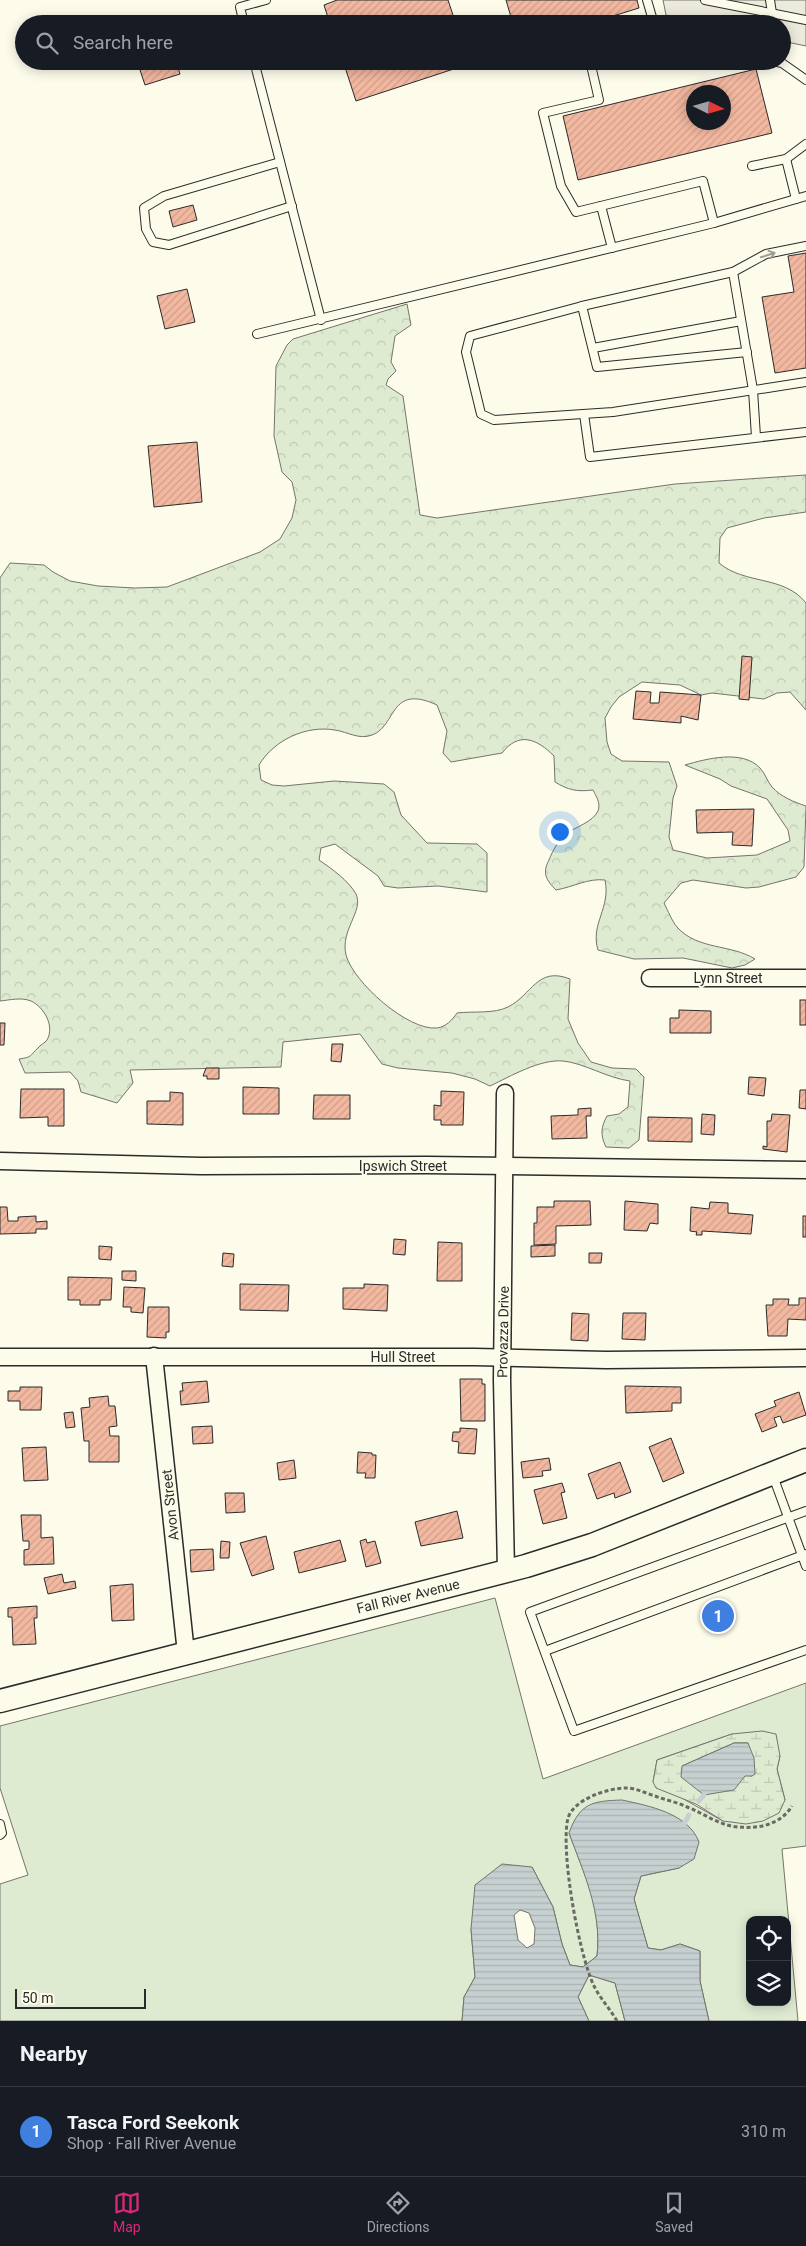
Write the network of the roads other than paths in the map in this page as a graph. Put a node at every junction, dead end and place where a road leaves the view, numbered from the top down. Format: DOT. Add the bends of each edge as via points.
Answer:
graph roads {
  1 [pos="264,0"];
  2 [pos="647,0"];
  3 [pos="705,0"];
  4 [pos="770,0"];
  5 [pos="772,14"];
  6 [pos="242,15"];
  7 [pos="651,15"];
  8 [pos="778,15"];
  9 [pos="791,17"];
  10 [pos="806,20"];
  11 [pos="256,70"];
  12 [pos="592,70"];
  13 [pos="791,70"];
  14 [pos="806,80"];
  15 [pos="806,144"];
  16 [pos="786,158"];
  17 [pos="280,162"];
  18 [pos="752,166"];
  19 [pos="806,196"];
  20 [pos="796,199"];
  21 [pos="292,206"];
  22 [pos="601,206"];
  23 [pos="714,223"];
  24 [pos="806,246"];
  25 [pos="612,248"];
  26 [pos="733,272"];
  27 [pos="582,306"];
  28 [pos="321,320"];
  29 [pos="741,321"];
  30 [pos="257,334"];
  31 [pos="593,348"];
  32 [pos="747,352"];
  33 [pos="806,382"];
  34 [pos="753,390"];
  35 [pos="584,414"];
  36 [pos="806,432"];
  37 [pos="756,437"];
  38 [pos="650,978"];
  39 [pos="806,978"];
  40 [pos="505,1094"];
  41 [pos="0,1161"];
  42 [pos="505,1167"];
  43 [pos="806,1170"];
  44 [pos="154,1356"];
  45 [pos="0,1357"];
  46 [pos="504,1358"];
  47 [pos="806,1358"];
  48 [pos="806,1460"];
  49 [pos="772,1474"];
  50 [pos="806,1511"];
  51 [pos="788,1518"];
  52 [pos="804,1555"];
  53 [pos="806,1566"];
  54 [pos="506,1571"];
  55 [pos="806,1650"];
  56 [pos="544,1651"];
  57 [pos="186,1653"];
  58 [pos="0,1701"];
  59 [pos="0,1824"];
  60 [pos="0,1835"];
  1 -- 6 [label="lane" via="240,8"];
  2 -- 7 [label="lane"];
  3 -- 5 [label="lane"];
  4 -- 5 [label="lane"];
  5 -- 8 [label="lane"];
  9 -- 10 [label="lane"];
  11 -- 17 [label="lane"];
  12 -- 22 [label="lane" via="600,100 543,114 561,186 576,212"];
  13 -- 14 [label="lane"];
  15 -- 16 [label="lane"];
  16 -- 18 [label="lane"];
  16 -- 20 [label="lane"];
  17 -- 21 [label="lane"];
  17 -- 21 [label="lane" via="164,196 144,208 146,230 153,242 169,245"];
  19 -- 20 [label="lane"];
  20 -- 23 [label="lane"];
  21 -- 28 [label="lane"];
  22 -- 23 [label="lane" via="704,181"];
  22 -- 25 [label="lane"];
  23 -- 25 [label="lane"];
  26 -- 24 [label="lane, one-way" via="766,254"];
  25 -- 28 [label="lane"];
  26 -- 27 [label="lane"];
  26 -- 29 [label="lane"];
  27 -- 31 [label="lane"];
  27 -- 35 [label="lane" via="470,336 466,352 481,414 494,420"];
  28 -- 30 [label="lane"];
  29 -- 31 [label="lane"];
  29 -- 32 [label="lane"];
  31 -- 32 [label="lane" via="597,367"];
  32 -- 34 [label="lane"];
  33 -- 34 [label="lane"];
  34 -- 35 [label="lane"];
  34 -- 37 [label="lane"];
  35 -- 37 [label="lane" via="590,457"];
  36 -- 37 [label="lane"];
  38 -- 39 [label="street, Lynn Street"];
  40 -- 42 [label="street, Provazza Drive"];
  41 -- 42 [label="street, Ipswich Street"];
  42 -- 43 [label="street, Ipswich Street"];
  42 -- 46 [label="street, Provazza Drive"];
  44 -- 45 [label="street, Hull Street"];
  44 -- 46 [label="street, Hull Street"];
  44 -- 57 [label="street, Avon Street"];
  46 -- 47 [label="street, Hull Street"];
  46 -- 54 [label="street, Provazza Drive"];
  48 -- 49 [label="main road, Fall River Avenue"];
  49 -- 51 [label="lane"];
  49 -- 54 [label="main road, Fall River Avenue" via="592,1545"];
  50 -- 51 [label="lane"];
  51 -- 52 [label="lane"];
  51 -- 56 [label="lane" via="530,1612"];
  52 -- 53 [label="lane"];
  52 -- 56 [label="lane"];
  54 -- 57 [label="main road, Fall River Avenue"];
  55 -- 56 [label="lane" via="574,1730"];
  57 -- 58 [label="main road, Fall River Avenue"];
  59 -- 60 [label="lane"];
}
